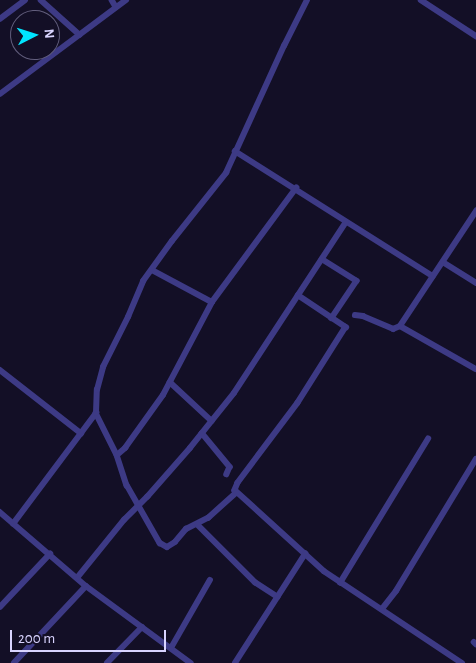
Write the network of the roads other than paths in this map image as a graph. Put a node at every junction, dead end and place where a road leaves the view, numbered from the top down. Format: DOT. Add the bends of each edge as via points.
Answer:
graph roads {
  1 [pos="25,0"];
  2 [pos="41,0"];
  3 [pos="112,0"];
  4 [pos="126,0"];
  5 [pos="307,0"];
  6 [pos="421,0"];
  7 [pos="116,7"];
  8 [pos="0,19"];
  9 [pos="80,35"];
  10 [pos="476,36"];
  11 [pos="0,94"];
  12 [pos="236,151"];
  13 [pos="296,188"];
  14 [pos="476,211"];
  15 [pos="346,222"];
  16 [pos="322,259"];
  17 [pos="443,262"];
  18 [pos="152,270"];
  19 [pos="433,276"];
  20 [pos="476,282"];
  21 [pos="298,295"];
  22 [pos="212,302"];
  23 [pos="355,315"];
  24 [pos="332,318"];
  25 [pos="400,326"];
  26 [pos="476,369"];
  27 [pos="0,370"];
  28 [pos="170,382"];
  29 [pos="96,413"];
  30 [pos="212,420"];
  31 [pos="82,433"];
  32 [pos="202,433"];
  33 [pos="428,439"];
  34 [pos="117,455"];
  35 [pos="476,459"];
  36 [pos="226,474"];
  37 [pos="236,492"];
  38 [pos="139,505"];
  39 [pos="0,512"];
  40 [pos="13,524"];
  41 [pos="198,525"];
  42 [pos="50,554"];
  43 [pos="305,554"];
  44 [pos="77,578"];
  45 [pos="210,580"];
  46 [pos="340,583"];
  47 [pos="86,586"];
  48 [pos="278,597"];
  49 [pos="0,607"];
  50 [pos="382,609"];
  51 [pos="142,627"];
  52 [pos="171,648"];
  53 [pos="14,663"];
  54 [pos="108,663"];
  55 [pos="191,663"];
  56 [pos="235,663"];
  57 [pos="462,663"];
  1 -- 8 [label="street"];
  2 -- 9 [label="street"];
  3 -- 7 [label="street"];
  4 -- 7 [label="street"];
  5 -- 12 [label="street"];
  6 -- 10 [label="street"];
  7 -- 9 [label="street"];
  9 -- 11 [label="street"];
  12 -- 13 [label="street"];
  12 -- 18 [label="street" via="226,173"];
  13 -- 15 [label="street"];
  13 -- 22 [label="street"];
  14 -- 17 [label="street"];
  15 -- 16 [label="street"];
  15 -- 19 [label="street"];
  16 -- 21 [label="street"];
  16 -- 24 [label="street" via="357,281"];
  17 -- 19 [label="street"];
  17 -- 20 [label="street"];
  18 -- 22 [label="street"];
  18 -- 29 [label="street" via="143,281 103,367"];
  19 -- 25 [label="street"];
  21 -- 24 [label="street"];
  21 -- 30 [label="street" via="245,377"];
  22 -- 28 [label="street"];
  23 -- 25 [label="street" via="392,328"];
  24 -- 37 [label="street" via="346,327 298,403 235,487"];
  25 -- 26 [label="street"];
  27 -- 31 [label="street"];
  28 -- 30 [label="street"];
  28 -- 34 [label="street"];
  29 -- 31 [label="street"];
  29 -- 34 [label="street"];
  30 -- 32 [label="street"];
  31 -- 40 [label="street" via="50,471"];
  32 -- 36 [label="street" via="230,467"];
  32 -- 38 [label="street"];
  33 -- 46 [label="street"];
  34 -- 38 [label="street" via="127,485"];
  35 -- 50 [label="street"];
  37 -- 41 [label="street"];
  37 -- 43 [label="street"];
  38 -- 41 [label="street" via="155,537 167,547 186,529"];
  38 -- 44 [label="street"];
  39 -- 40 [label="street"];
  40 -- 42 [label="street"];
  41 -- 48 [label="street" via="255,582"];
  42 -- 44 [label="street"];
  42 -- 49 [label="street"];
  43 -- 46 [label="street"];
  43 -- 48 [label="street"];
  44 -- 47 [label="street"];
  45 -- 52 [label="street"];
  46 -- 50 [label="street"];
  47 -- 51 [label="street"];
  47 -- 53 [label="street"];
  48 -- 56 [label="street"];
  50 -- 57 [label="street"];
  51 -- 52 [label="street"];
  51 -- 54 [label="street"];
  52 -- 55 [label="street"];
}
